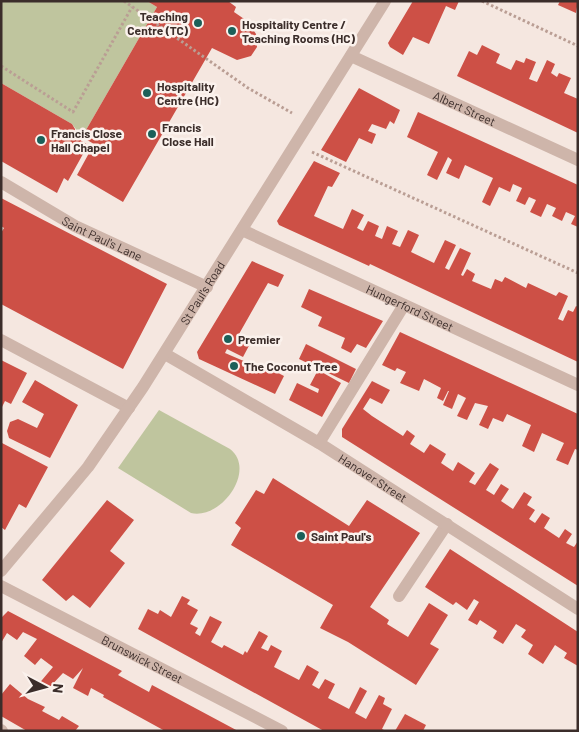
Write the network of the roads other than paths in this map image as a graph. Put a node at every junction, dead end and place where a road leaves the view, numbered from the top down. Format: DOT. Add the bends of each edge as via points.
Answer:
graph roads {
  1 [pos="385,1"];
  2 [pos="351,56"];
  3 [pos="578,160"];
  4 [pos="1,182"];
  5 [pos="242,230"];
  6 [pos="207,287"];
  7 [pos="404,305"];
  8 [pos="1,340"];
  9 [pos="165,354"];
  10 [pos="578,385"];
  11 [pos="129,408"];
  12 [pos="319,443"];
  13 [pos="446,524"];
  14 [pos="1,571"];
  15 [pos="1,586"];
  16 [pos="399,596"];
  17 [pos="578,609"];
  18 [pos="282,731"];
  1 -- 2 [label="street, St Paul's Road"];
  2 -- 3 [label="street, Albert Street"];
  2 -- 5 [label="street, St Paul's Road"];
  4 -- 6 [label="street, Saint Paul's Lane" via="75,226"];
  5 -- 6 [label="street, St Paul's Road"];
  5 -- 7 [label="street, Hungerford Street"];
  6 -- 9 [label="street, St Paul's Road"];
  7 -- 10 [label="street, Hungerford Street"];
  7 -- 12 [label="street"];
  8 -- 11 [label="street"];
  9 -- 11 [label="street, St Paul's Road"];
  9 -- 12 [label="street, Hanover Street"];
  11 -- 14 [label="street, St Paul's Road" via="88,467"];
  12 -- 13 [label="street, Hanover Street"];
  13 -- 16 [label="street"];
  13 -- 17 [label="street, Hanover Street"];
  15 -- 18 [label="street, Brunswick Street"];
}
